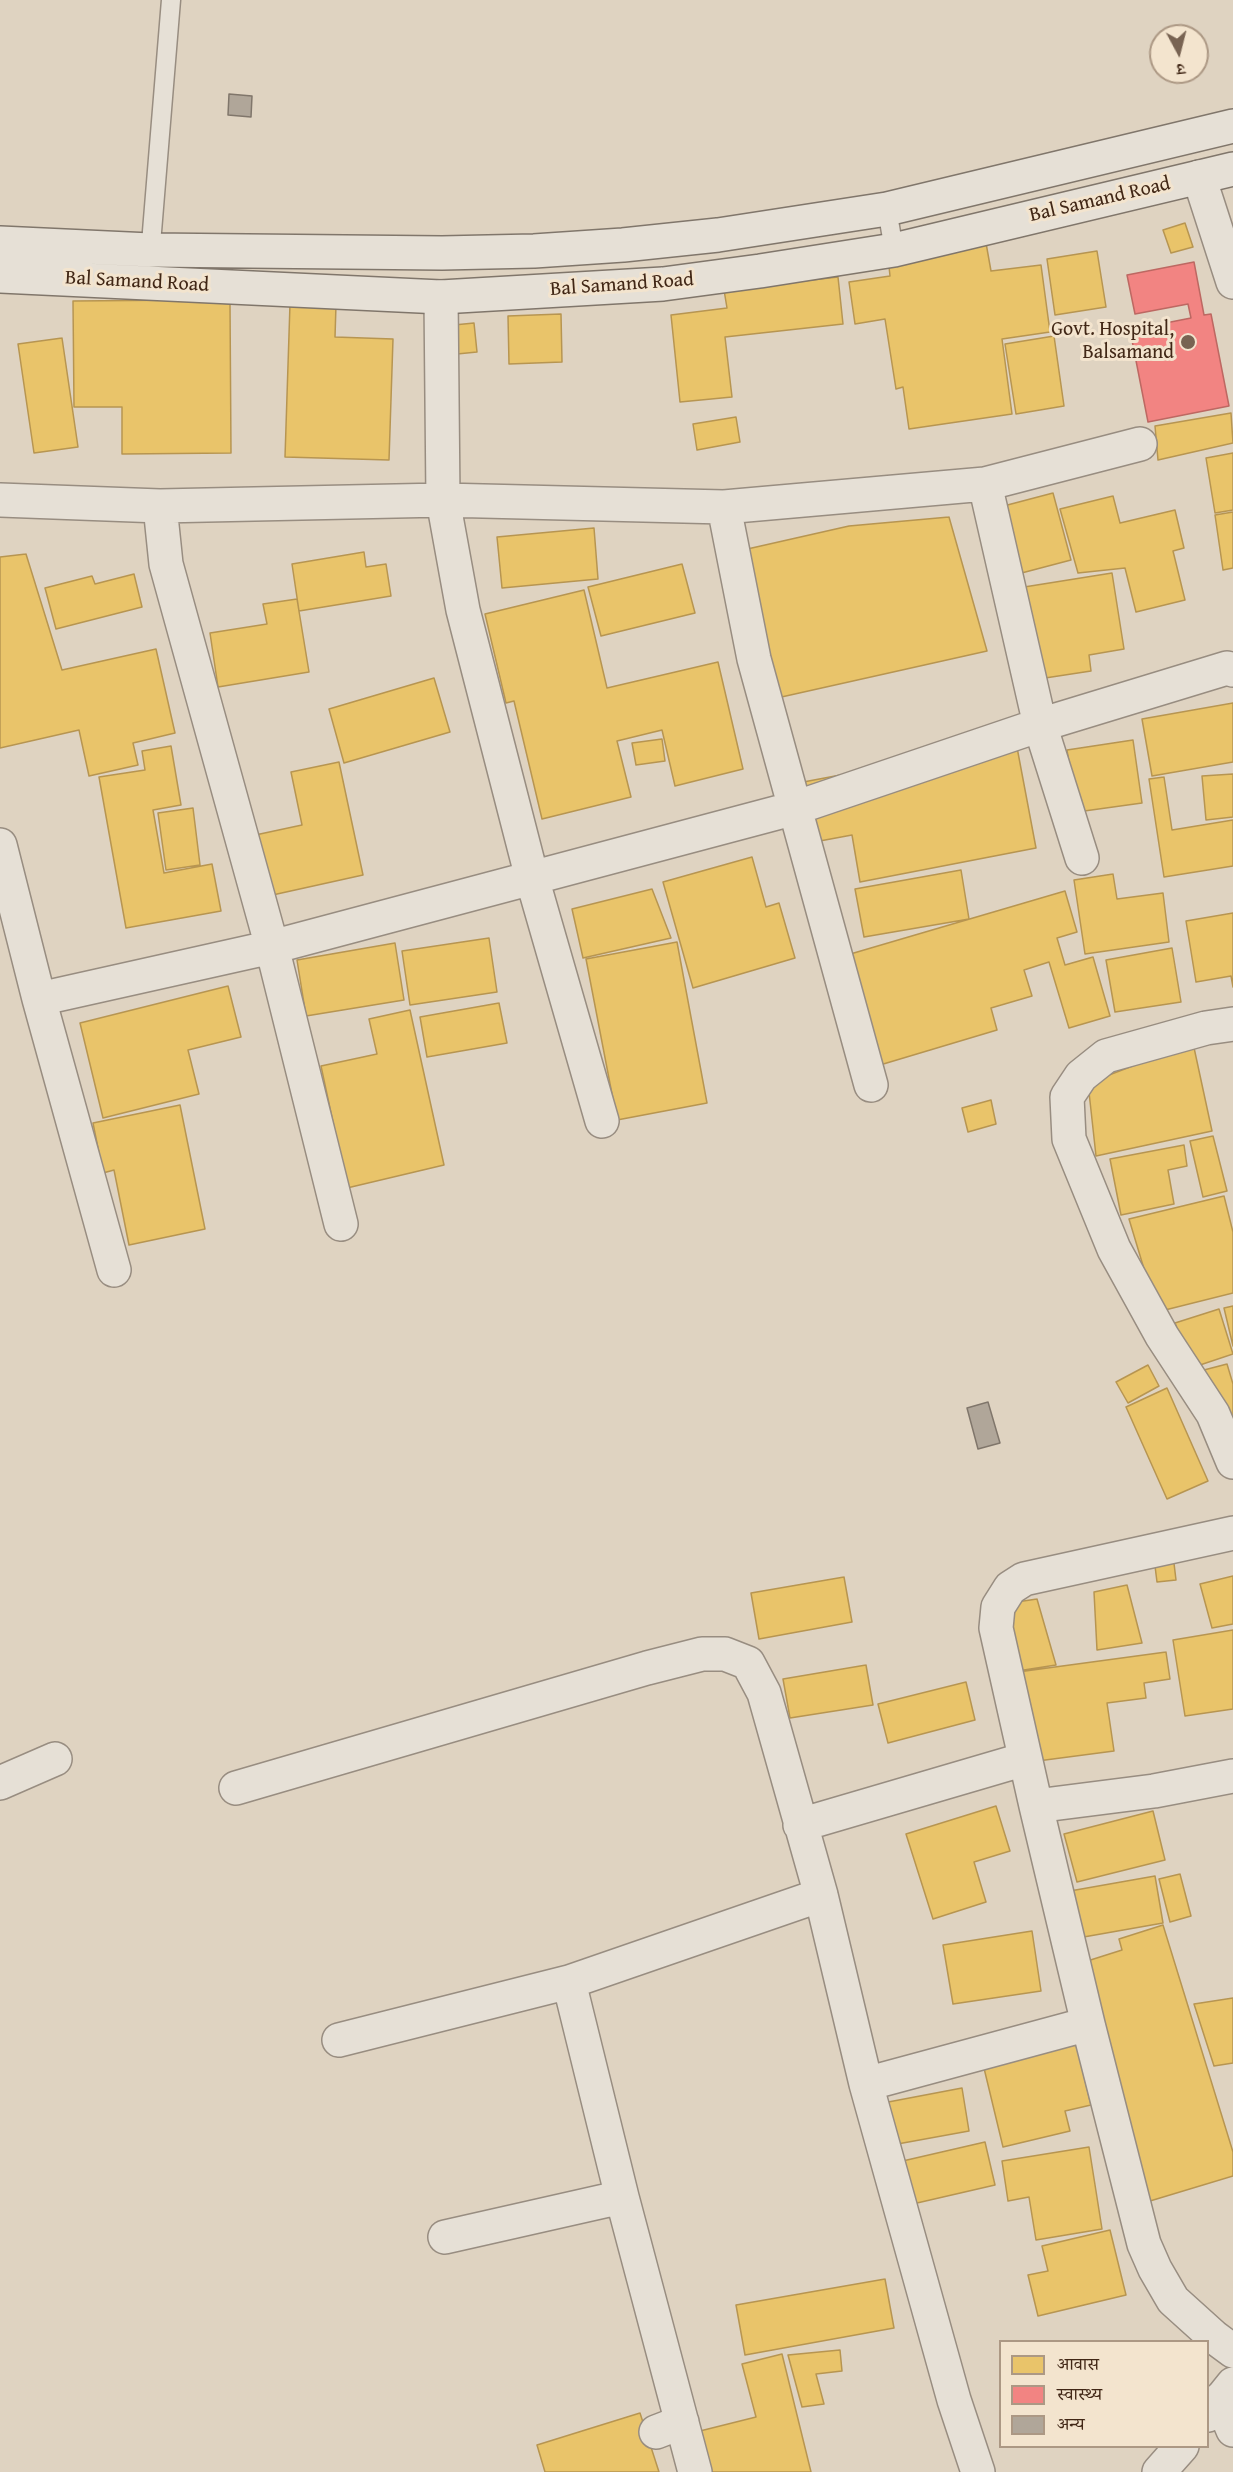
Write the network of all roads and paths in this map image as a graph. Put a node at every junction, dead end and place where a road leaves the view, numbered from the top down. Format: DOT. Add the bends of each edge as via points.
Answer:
graph roads {
  1 [pos="171,0"];
  2 [pos="1233,126"];
  3 [pos="1233,169"];
  4 [pos="1198,177"];
  5 [pos="887,209"];
  6 [pos="0,243"];
  7 [pos="150,250"];
  8 [pos="894,250"];
  9 [pos="0,276"];
  10 [pos="148,282"];
  11 [pos="1233,282"];
  12 [pos="441,297"];
  13 [pos="1140,444"];
  14 [pos="985,484"];
  15 [pos="0,500"];
  16 [pos="443,500"];
  17 [pos="160,506"];
  18 [pos="724,507"];
  19 [pos="1233,670"];
  20 [pos="1040,724"];
  21 [pos="795,808"];
  22 [pos="0,845"];
  23 [pos="1082,858"];
  24 [pos="532,878"];
  25 [pos="272,947"];
  26 [pos="39,999"];
  27 [pos="1233,1024"];
  28 [pos="871,1085"];
  29 [pos="602,1121"];
  30 [pos="341,1224"];
  31 [pos="114,1270"];
  32 [pos="1233,1462"];
  33 [pos="1233,1533"];
  34 [pos="55,1759"];
  35 [pos="1025,1760"];
  36 [pos="1233,1776"];
  37 [pos="0,1784"];
  38 [pos="236,1788"];
  39 [pos="1036,1806"];
  40 [pos="800,1825"];
  41 [pos="820,1895"];
  42 [pos="569,1982"];
  43 [pos="1088,2024"];
  44 [pos="339,2040"];
  45 [pos="866,2084"];
  46 [pos="622,2198"];
  47 [pos="445,2237"];
  48 [pos="1233,2351"];
  49 [pos="1220,2399"];
  50 [pos="1233,2430"];
  51 [pos="1180,2448"];
  52 [pos="695,2472"];
  53 [pos="978,2472"];
  54 [pos="1158,2472"];
  1 -- 7 [label="lane"];
  2 -- 5 [label="street, Bal Samand Road"];
  3 -- 4 [label="street, Bal Samand Road"];
  4 -- 8 [label="street, Bal Samand Road"];
  4 -- 11 [label="street"];
  5 -- 7 [label="street, Bal Samand Road" via="718,235 534,251"];
  5 -- 8 [label="lane"];
  6 -- 7 [label="street, Bal Samand Road"];
  7 -- 10 [label="lane"];
  8 -- 12 [label="street, Bal Samand Road" via="663,284"];
  9 -- 10 [label="street, Bal Samand Road"];
  10 -- 12 [label="street, Bal Samand Road"];
  12 -- 16 [label="street"];
  13 -- 14 [label="street"];
  14 -- 18 [label="street"];
  14 -- 20 [label="street"];
  15 -- 17 [label="street"];
  16 -- 17 [label="street"];
  16 -- 18 [label="street"];
  16 -- 24 [label="street" via="464,610"];
  17 -- 25 [label="street" via="166,564"];
  18 -- 21 [label="street" via="754,658"];
  19 -- 20 [label="street"];
  20 -- 21 [label="street"];
  20 -- 23 [label="street"];
  21 -- 24 [label="street"];
  21 -- 28 [label="street"];
  22 -- 26 [label="street"];
  24 -- 25 [label="street"];
  24 -- 29 [label="street"];
  25 -- 26 [label="street"];
  25 -- 30 [label="street"];
  26 -- 31 [label="street"];
  27 -- 32 [label="street" via="1106,1056 1081,1076 1067,1097 1069,1139 1114,1249 1162,1336 1213,1414"];
  33 -- 35 [label="street" via="1024,1579 1010,1588 998,1607 996,1628"];
  34 -- 37 [label="street"];
  35 -- 39 [label="street"];
  35 -- 40 [label="street"];
  36 -- 39 [label="street"];
  38 -- 40 [label="street" via="647,1668 702,1654 726,1654 748,1663 764,1693"];
  39 -- 43 [label="street"];
  40 -- 41 [label="street"];
  41 -- 42 [label="street"];
  41 -- 45 [label="street"];
  42 -- 44 [label="street"];
  42 -- 46 [label="street"];
  43 -- 45 [label="street"];
  43 -- 48 [label="street" via="1144,2244 1155,2270 1173,2300"];
  45 -- 53 [label="street" via="954,2400"];
  46 -- 47 [label="street"];
  46 -- 52 [label="street" via="669,2427"];
  49 -- 50 [label="street"];
  51 -- 54 [label="street"];
}
